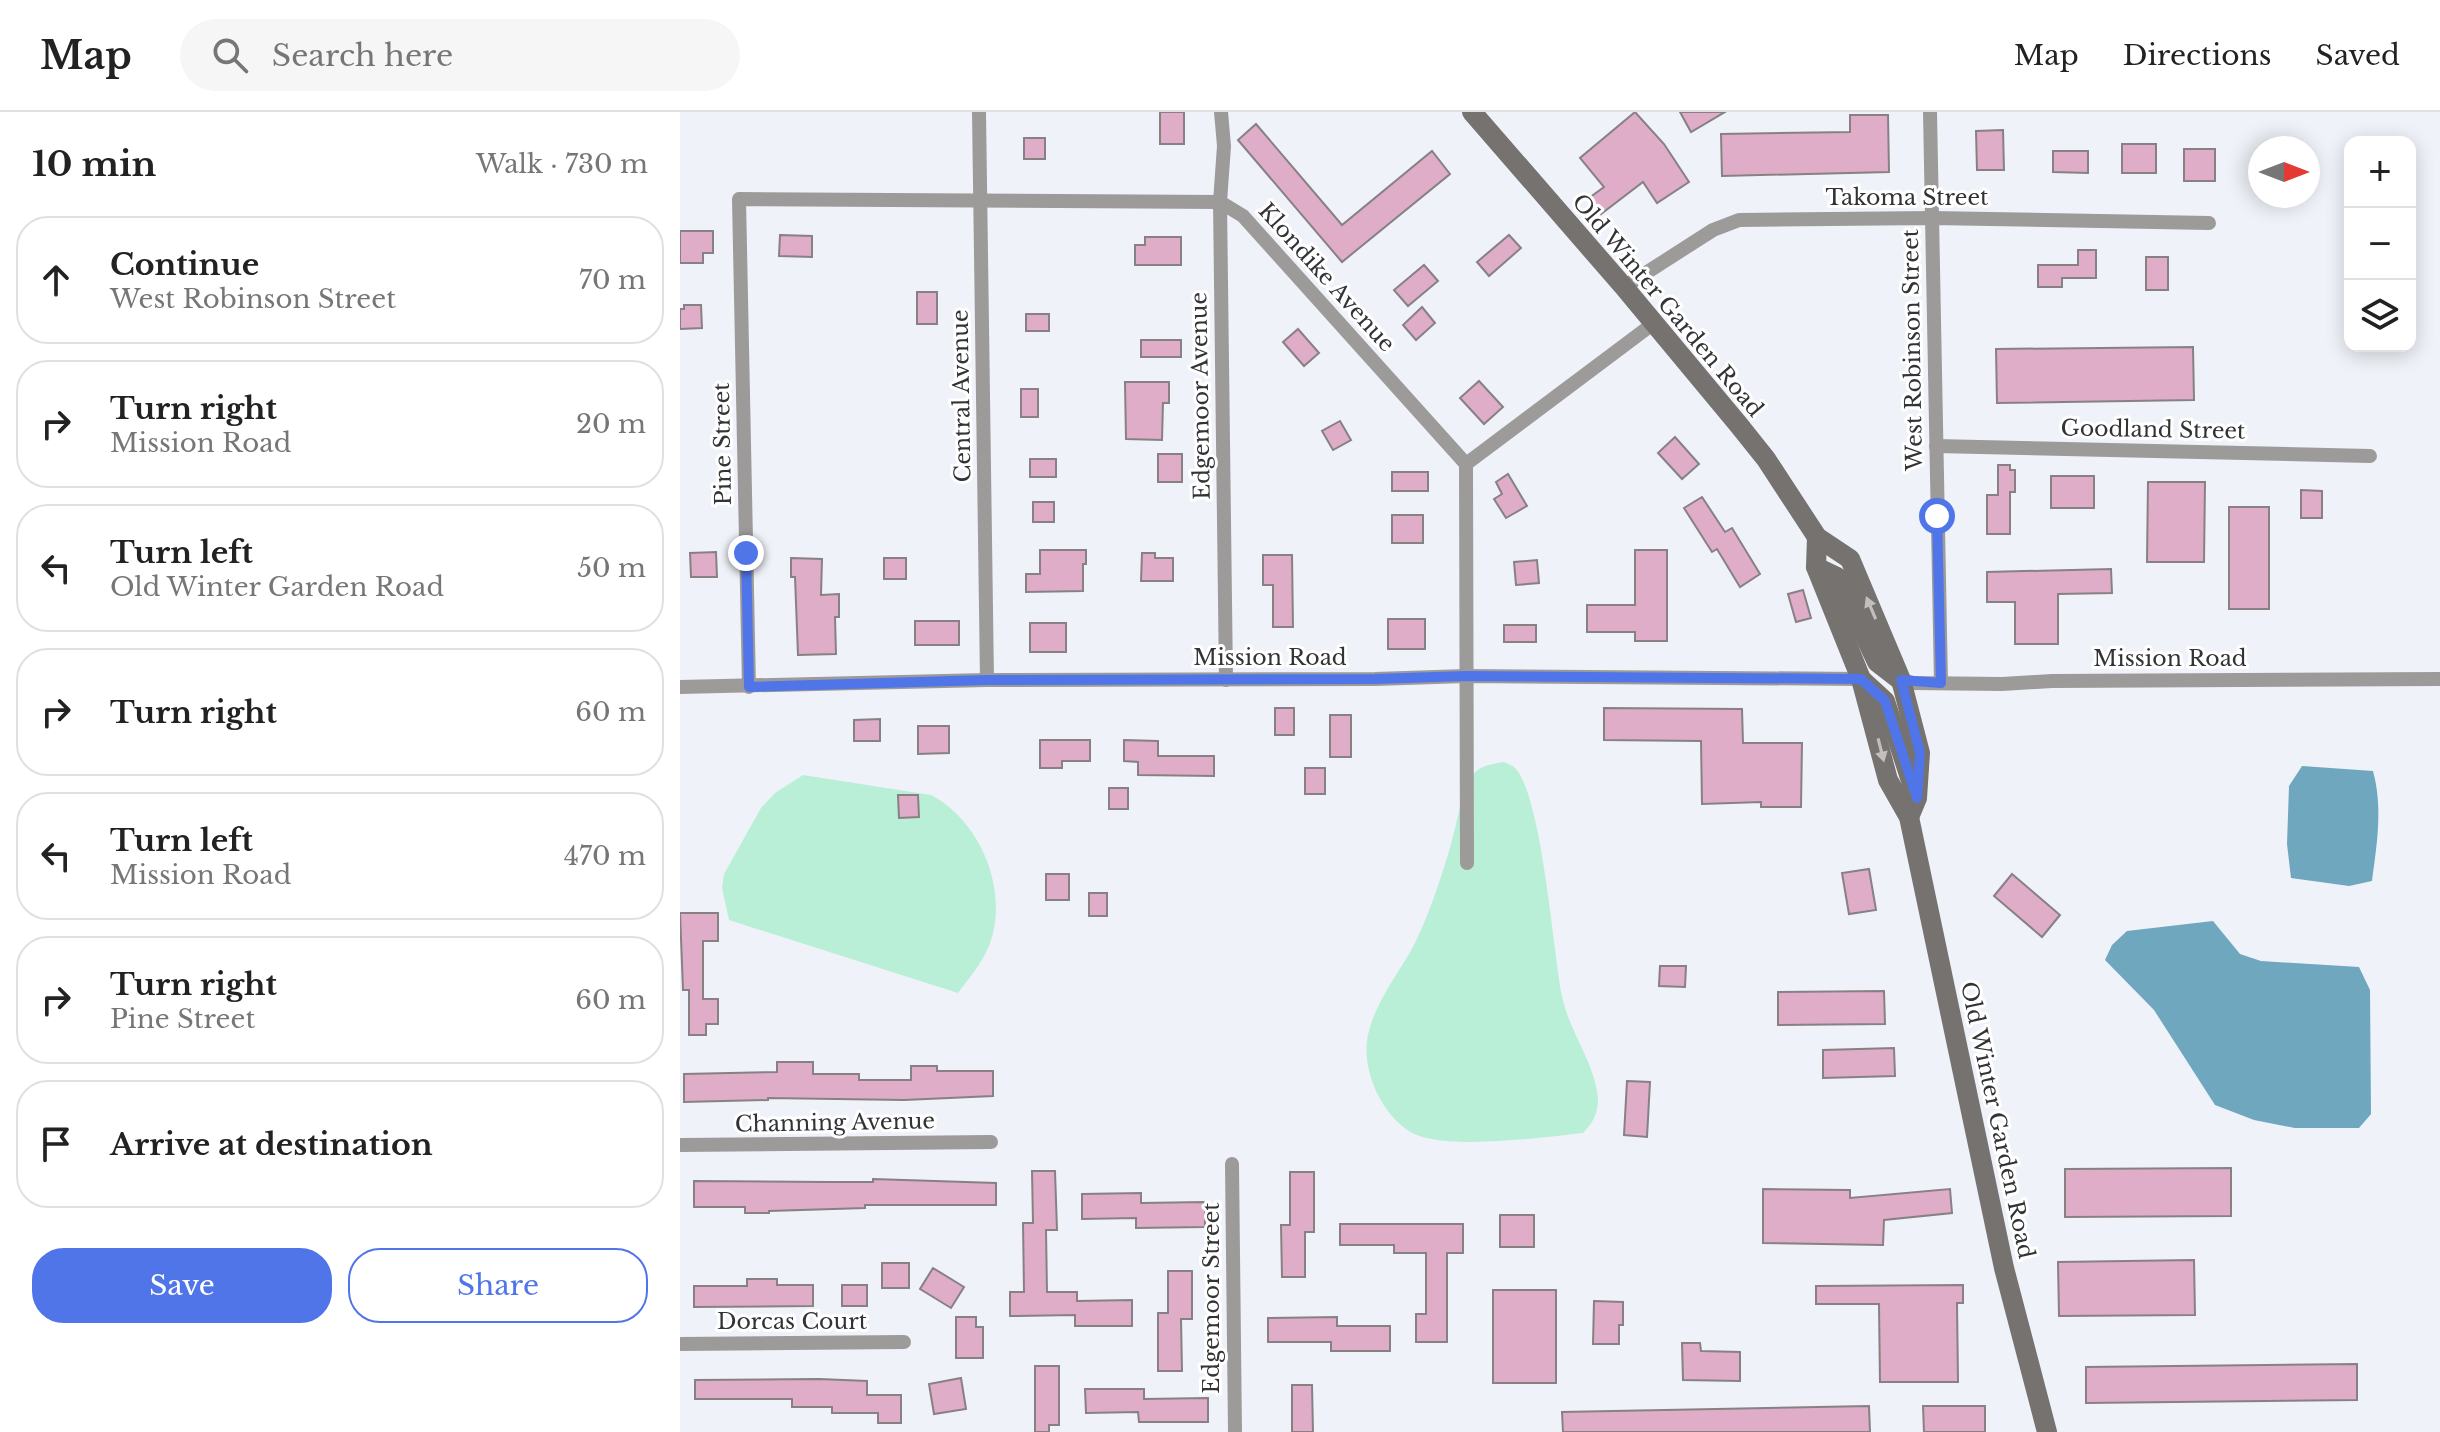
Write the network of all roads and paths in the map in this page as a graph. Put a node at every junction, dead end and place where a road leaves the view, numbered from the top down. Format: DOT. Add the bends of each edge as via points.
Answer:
graph roads {
  1 [pos="979,112"];
  2 [pos="1221,112"];
  3 [pos="1472,112"];
  4 [pos="1930,112"];
  5 [pos="981,200"];
  6 [pos="1220,202"];
  7 [pos="1932,218"];
  8 [pos="2209,223"];
  9 [pos="1624,287"];
  10 [pos="1654,323"];
  11 [pos="1936,446"];
  12 [pos="2370,456"];
  13 [pos="1466,464"];
  14 [pos="1817,537"];
  15 [pos="1816,567"];
  16 [pos="1466,676"];
  17 [pos="1861,679"];
  18 [pos="2440,679"];
  19 [pos="987,680"];
  20 [pos="1226,680"];
  21 [pos="1901,680"];
  22 [pos="1941,683"];
  23 [pos="680,687"];
  24 [pos="749,687"];
  25 [pos="1913,808"];
  26 [pos="1467,863"];
  27 [pos="991,1142"];
  28 [pos="680,1145"];
  29 [pos="1232,1164"];
  30 [pos="904,1342"];
  31 [pos="680,1344"];
  32 [pos="1235,1432"];
  33 [pos="2047,1432"];
  1 -- 5 [label="street, Central Avenue"];
  2 -- 6 [label="street, Edgemoor Avenue"];
  3 -- 9 [label="main road, Old Winter Garden Road"];
  4 -- 7 [label="street, West Robinson Street"];
  5 -- 6 [label="street"];
  5 -- 19 [label="street, Central Avenue"];
  5 -- 24 [label="street, Pine Street" via="739,199"];
  6 -- 13 [label="street, Klondike Avenue" via="1243,216"];
  6 -- 20 [label="street, Edgemoor Avenue"];
  7 -- 8 [label="street, Takoma Street"];
  7 -- 9 [label="street, Takoma Street" via="1739,220 1713,230"];
  7 -- 11 [label="street, West Robinson Street"];
  9 -- 10 [label="main road, Old Winter Garden Road"];
  10 -- 13 [label="street"];
  10 -- 14 [label="main road, Old Winter Garden Road" via="1766,459"];
  11 -- 12 [label="street, Goodland Street"];
  11 -- 22 [label="street, West Robinson Street"];
  13 -- 16 [label="street"];
  14 -- 15 [label="main road, Old Winter Garden Road"];
  21 -- 14 [label="main road, Old Winter Garden Road, one-way" via="1850,559"];
  15 -- 17 [label="main road, Old Winter Garden Road"];
  15 -- 21 [label="main road" via="1837,577 1877,662"];
  16 -- 17 [label="street, Mission Road"];
  16 -- 20 [label="street, Mission Road"];
  16 -- 26 [label="street"];
  17 -- 25 [label="main road, Old Winter Garden Road" via="1888,780"];
  18 -- 22 [label="street, Mission Road"];
  19 -- 20 [label="street, Mission Road"];
  19 -- 24 [label="street, Mission Road"];
  21 -- 22 [label="street, Mission Road"];
  21 -- 25 [label="main road, Old Winter Garden Road" via="1920,753"];
  23 -- 24 [label="street, Mission Road"];
  25 -- 33 [label="main road, Old Winter Garden Road" via="2004,1268"];
  27 -- 28 [label="street, Channing Avenue"];
  29 -- 32 [label="street, Edgemoor Street"];
  30 -- 31 [label="street, Dorcas Court"];
}
